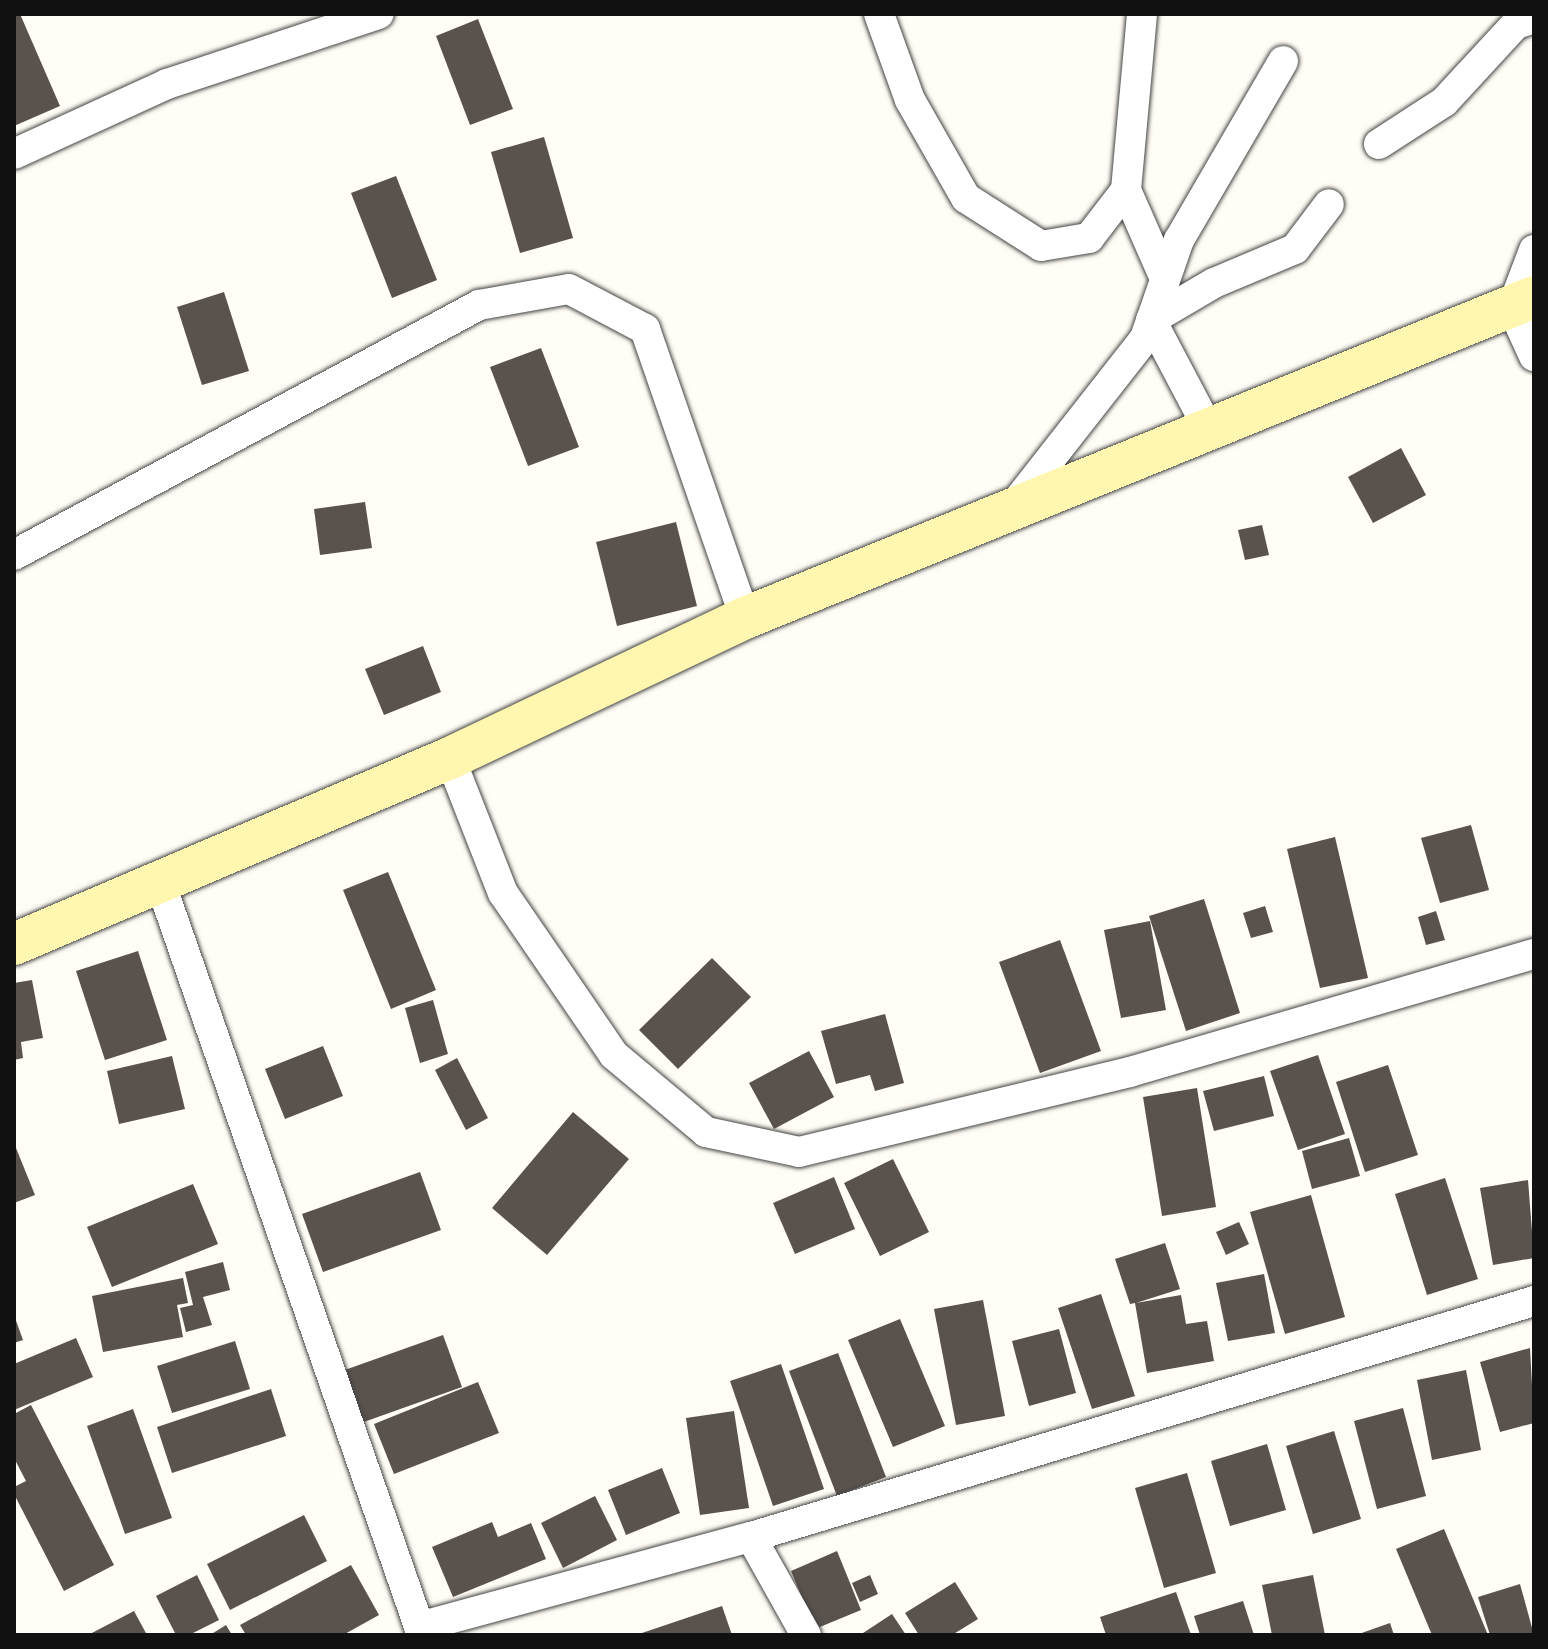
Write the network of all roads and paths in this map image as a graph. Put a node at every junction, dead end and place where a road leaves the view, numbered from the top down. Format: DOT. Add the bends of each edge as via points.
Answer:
graph roads {
  1 [pos="379,14"];
  2 [pos="879,14"];
  3 [pos="1142,14"];
  4 [pos="1534,18"];
  5 [pos="1283,61"];
  6 [pos="1379,144"];
  7 [pos="14,154"];
  8 [pos="1126,190"];
  9 [pos="1329,204"];
  10 [pos="1534,250"];
  11 [pos="1165,279"];
  12 [pos="1523,302"];
  13 [pos="1151,320"];
  14 [pos="1534,356"];
  15 [pos="1209,430"];
  16 [pos="1010,510"];
  17 [pos="14,555"];
  18 [pos="745,618"];
  19 [pos="450,758"];
  20 [pos="159,879"];
  21 [pos="14,944"];
  22 [pos="1534,954"];
  23 [pos="1534,1301"];
  24 [pos="751,1537"];
  25 [pos="421,1631"];
  26 [pos="806,1635"];
  1 -- 7 [label="street" via="167,84"];
  2 -- 8 [label="street" via="910,100 966,198 1041,246 1089,238"];
  3 -- 8 [label="street"];
  4 -- 6 [label="street" via="1516,24 1444,102"];
  5 -- 11 [label="street" via="1179,240"];
  8 -- 11 [label="street"];
  9 -- 13 [label="street" via="1295,249 1214,283"];
  10 -- 12 [label="street"];
  11 -- 13 [label="street"];
  12 -- 14 [label="street"];
  12 -- 15 [label="street"];
  13 -- 15 [label="street"];
  13 -- 16 [label="street" via="1145,338"];
  15 -- 16 [label="street"];
  16 -- 18 [label="street"];
  17 -- 18 [label="street" via="479,305 569,289 645,329"];
  18 -- 19 [label="street"];
  19 -- 20 [label="street"];
  19 -- 22 [label="street" via="503,893 614,1055 706,1132 799,1152 1130,1072"];
  20 -- 21 [label="street"];
  20 -- 25 [label="street"];
  23 -- 24 [label="street"];
  24 -- 25 [label="street"];
  24 -- 26 [label="street"];
}
